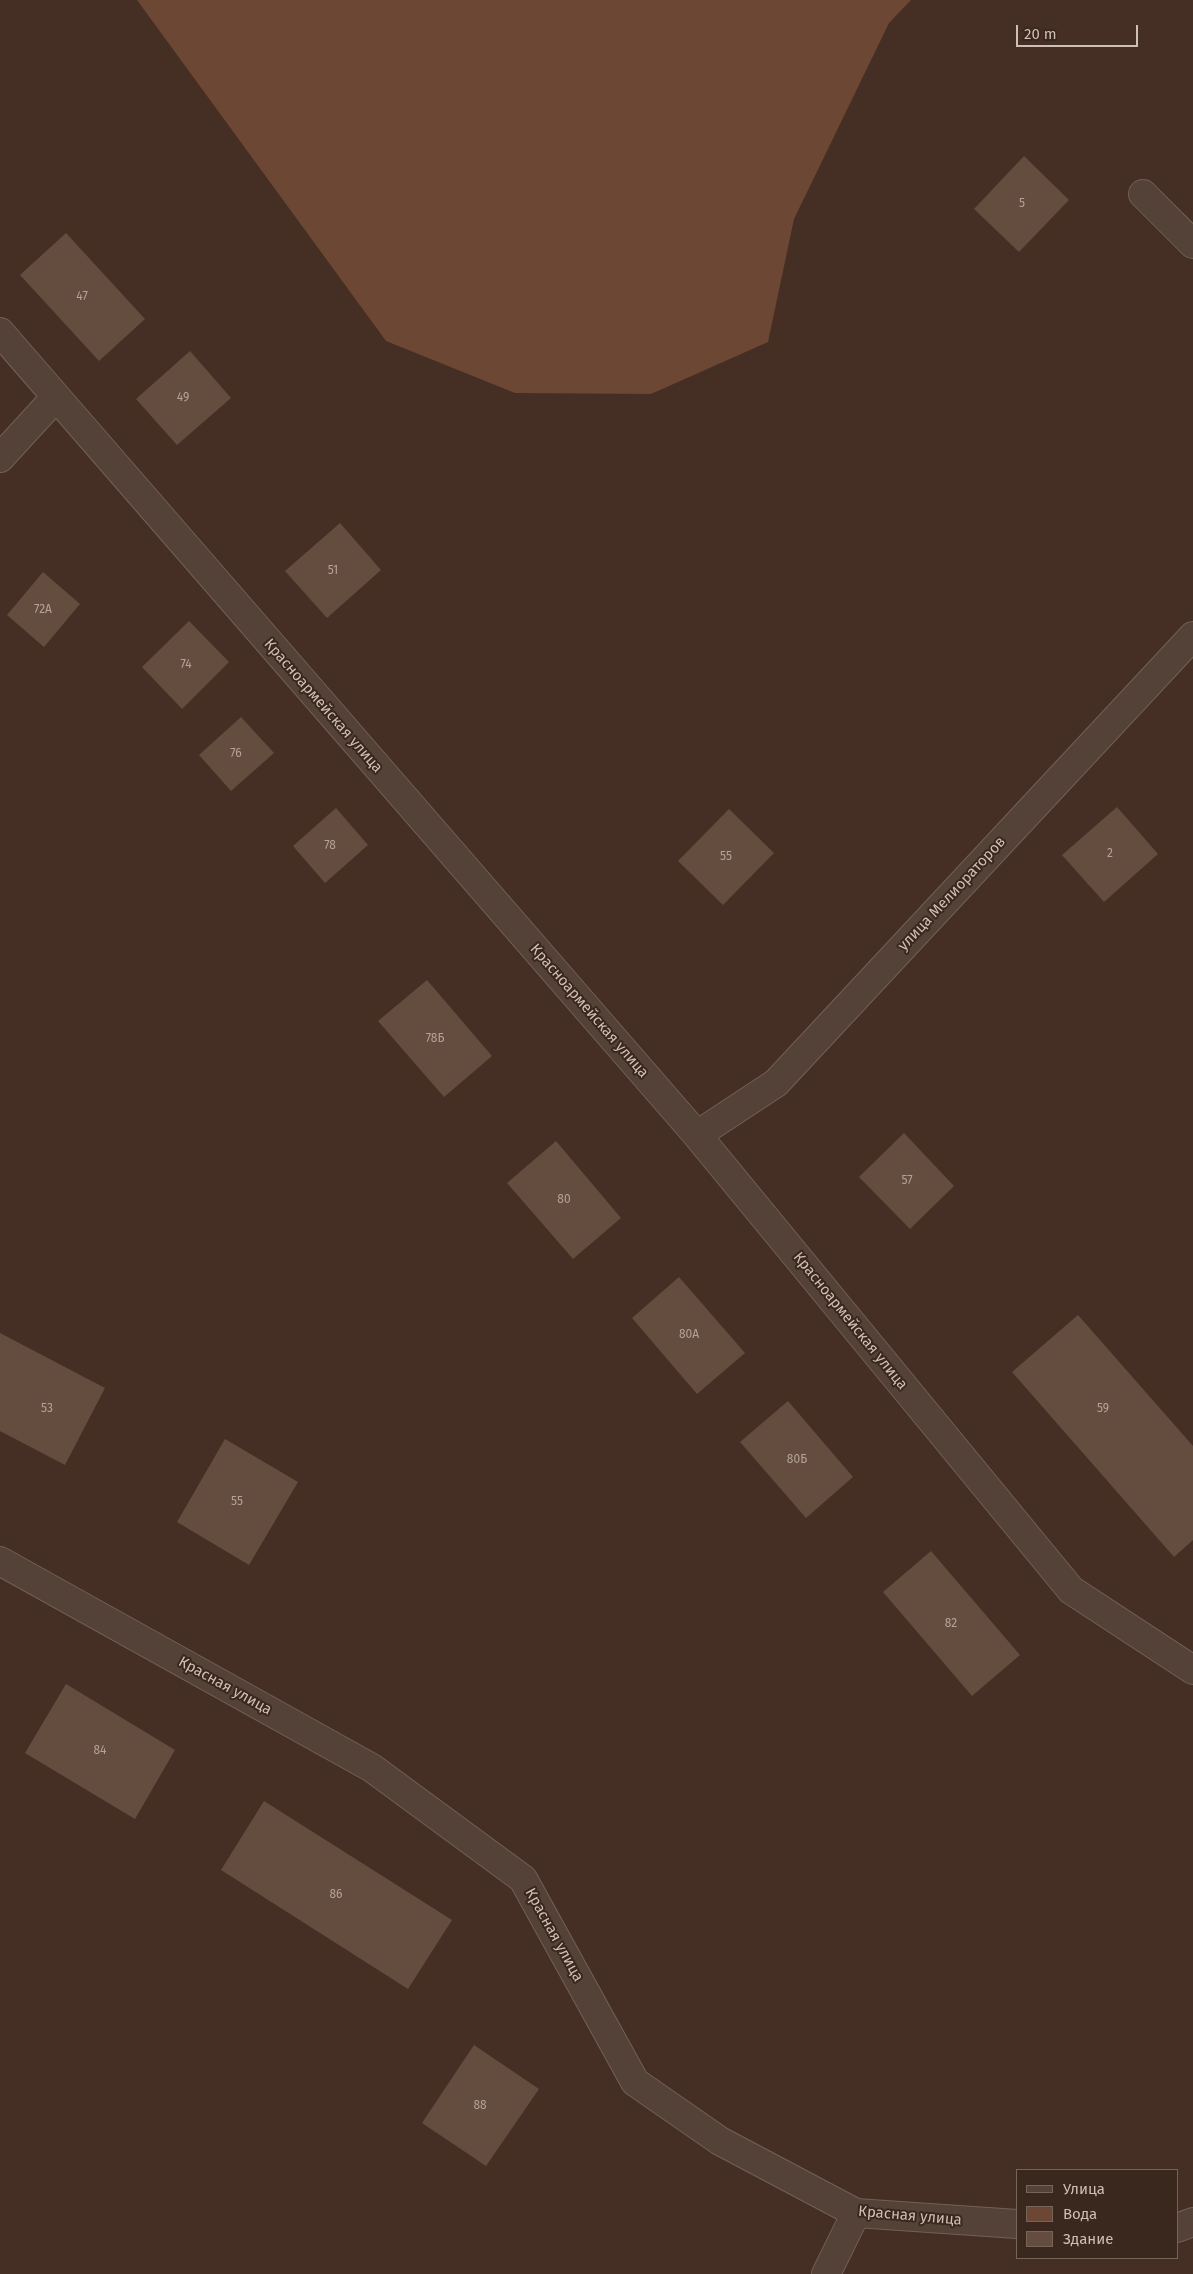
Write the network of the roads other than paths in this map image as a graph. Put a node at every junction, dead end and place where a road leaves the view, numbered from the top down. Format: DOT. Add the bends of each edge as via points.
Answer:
graph roads {
  1 [pos="1143,194"];
  2 [pos="1193,244"];
  3 [pos="0,332"];
  4 [pos="55,398"];
  5 [pos="0,458"];
  6 [pos="1193,636"];
  7 [pos="696,1135"];
  8 [pos="0,1561"];
  9 [pos="1193,1670"];
  10 [pos="856,2213"];
  11 [pos="1193,2222"];
  12 [pos="1016,2224"];
  13 [pos="1178,2228"];
  14 [pos="826,2274"];
  1 -- 2 [label="street"];
  3 -- 4 [label="street, Красноармейская улица"];
  4 -- 5 [label="street"];
  4 -- 7 [label="street, Красноармейская улица"];
  6 -- 7 [label="street, улица Мелиораторов" via="776,1083"];
  7 -- 9 [label="street, Красноармейская улица" via="1070,1590"];
  8 -- 10 [label="street, Красная улица" via="372,1768 523,1879 635,2082 720,2141"];
  10 -- 12 [label="street, Красная улица"];
  10 -- 14 [label="street"];
  11 -- 13 [label="street"];
}
